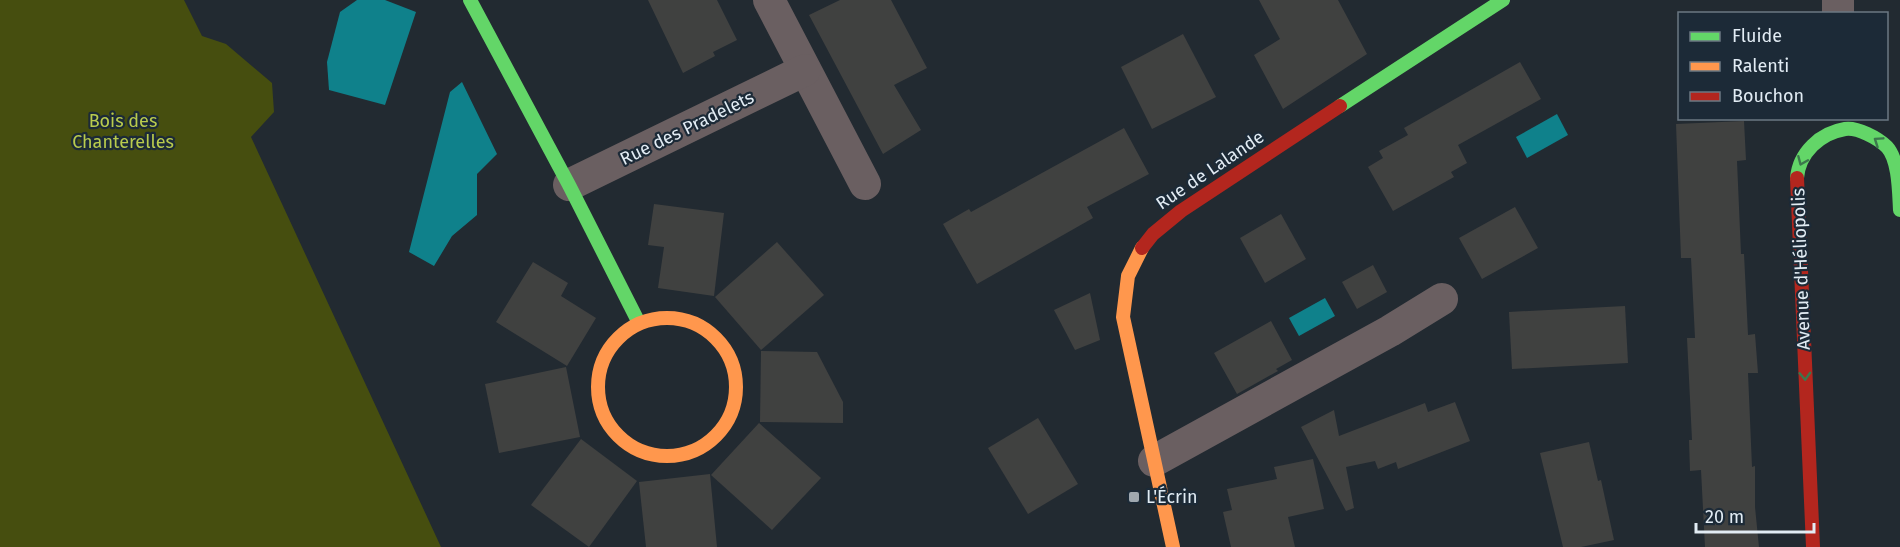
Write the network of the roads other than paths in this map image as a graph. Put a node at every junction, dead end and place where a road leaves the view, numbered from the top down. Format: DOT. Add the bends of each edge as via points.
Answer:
graph roads {
  1 [pos="470,0"];
  2 [pos="769,0"];
  3 [pos="1503,0"];
  4 [pos="806,70"];
  5 [pos="865,184"];
  6 [pos="569,185"];
  7 [pos="1900,210"];
  8 [pos="1442,299"];
  9 [pos="639,323"];
  10 [pos="1154,461"];
  11 [pos="1166,545"];
  12 [pos="1813,547"];
  1 -- 6 [label="street"];
  2 -- 4 [label="street"];
  3 -- 10 [label="street, Rue de Lalande" via="1199,198 1164,223 1142,246 1124,293 1124,317"];
  4 -- 5 [label="street"];
  4 -- 6 [label="street, Rue des Pradelets"];
  6 -- 9 [label="street"];
  7 -- 12 [label="street, Avenue d'Héliopolis, one-way" via="1898,171 1888,148 1870,135 1847,128 1823,136 1804,154 1797,175"];
  8 -- 10 [label="street"];
  9 -- 9 [label="street" via="617,338 602,361 597,388 603,415 619,436 641,451 668,456 694,450 717,435 731,412 736,385 730,359 715,336 692,322 665,317"];
  10 -- 11 [label="street, Rue de Lalande"];
}
